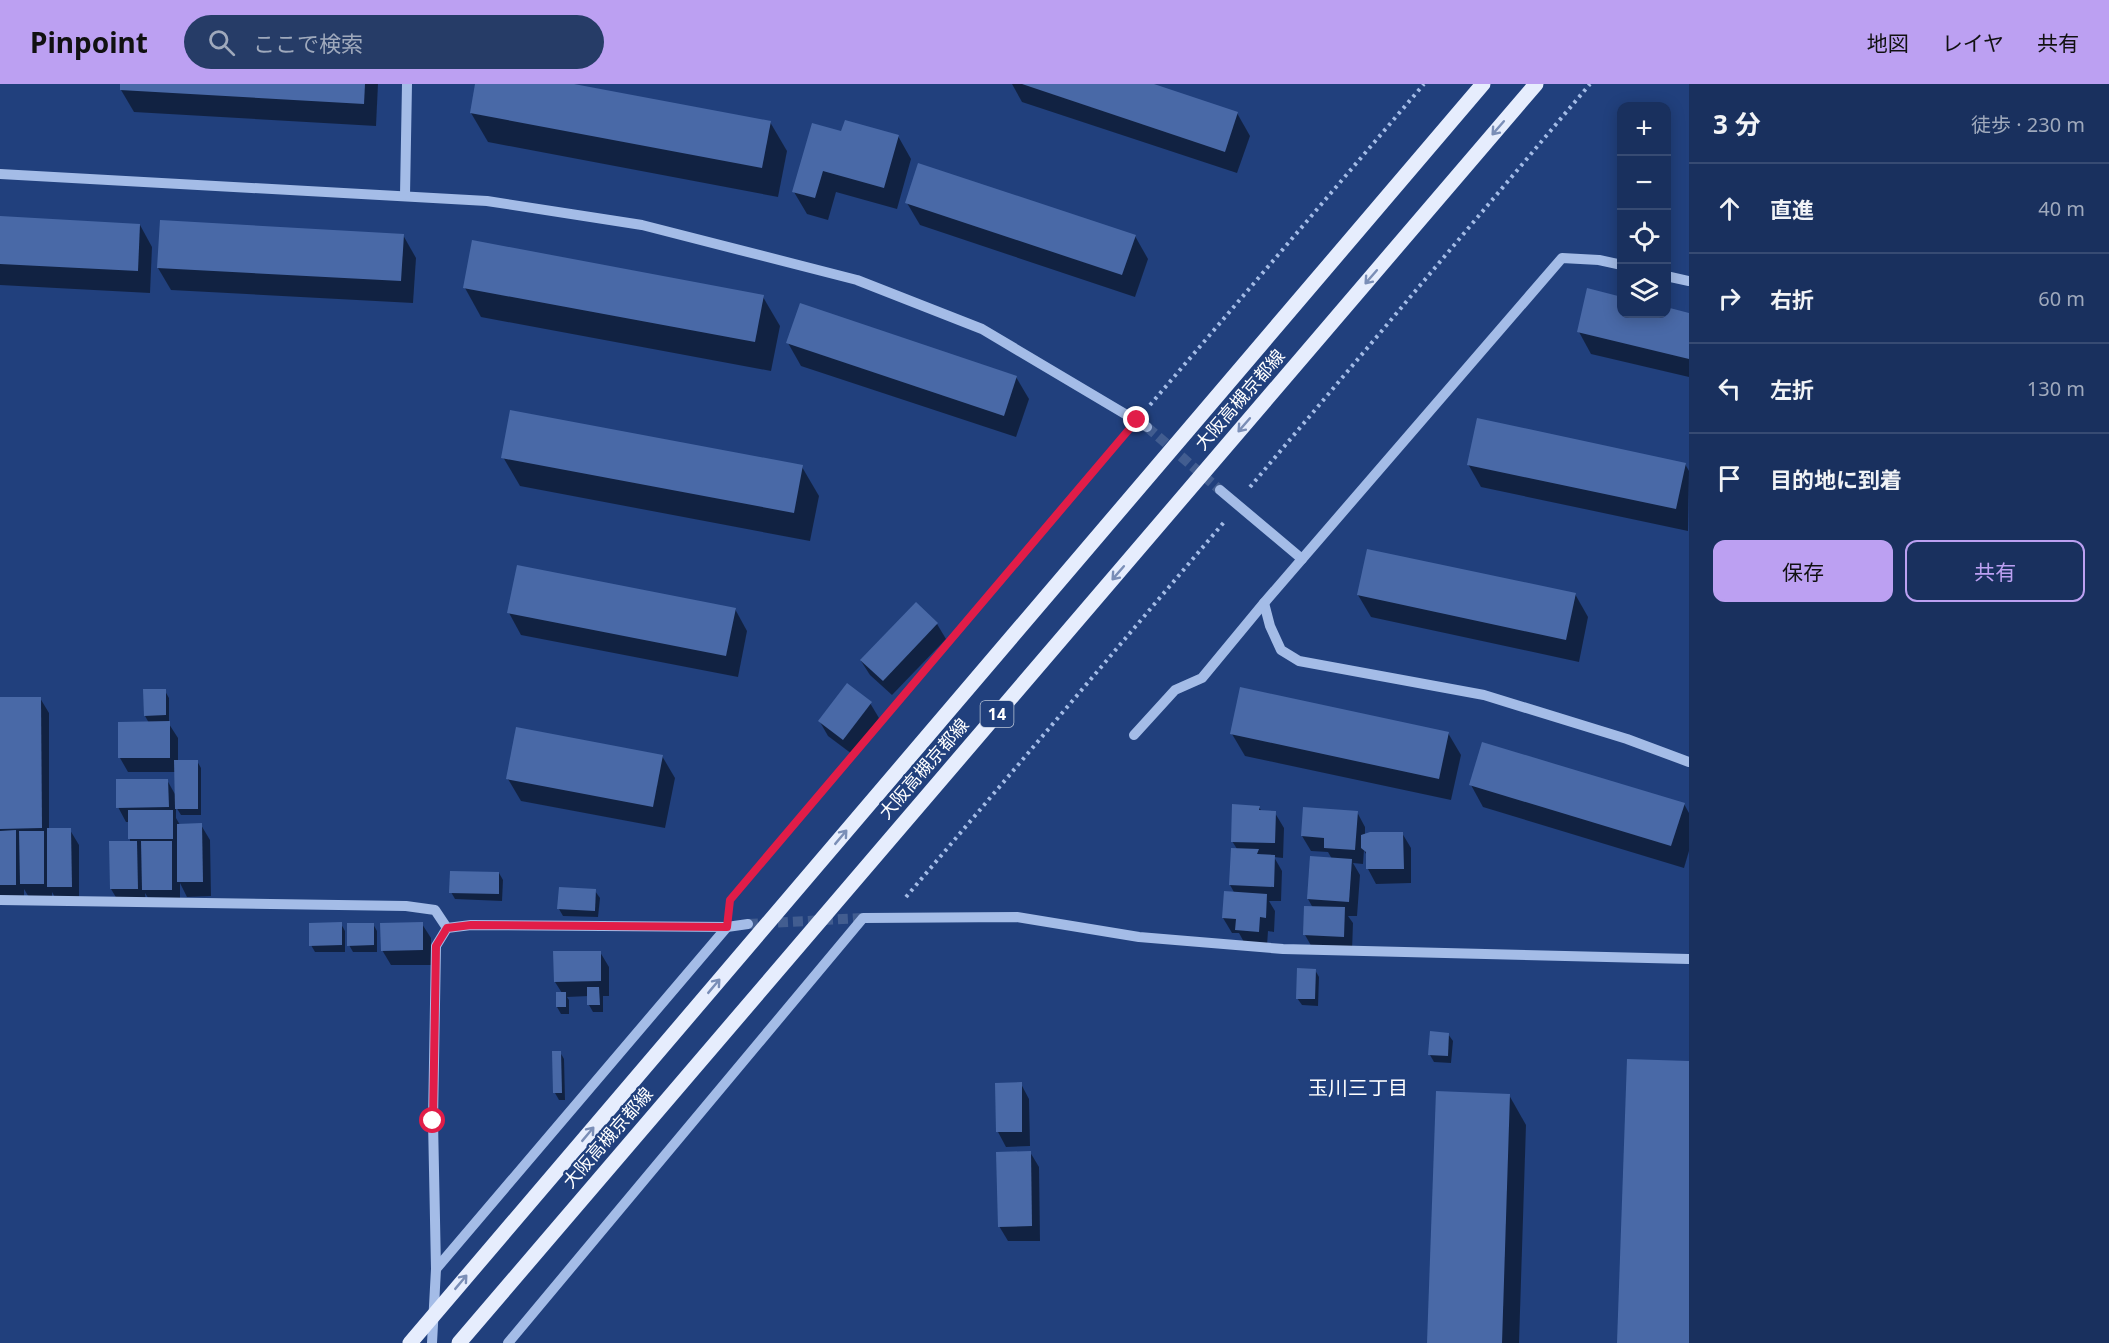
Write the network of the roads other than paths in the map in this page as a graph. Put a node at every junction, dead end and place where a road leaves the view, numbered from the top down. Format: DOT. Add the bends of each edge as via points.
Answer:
graph roads {
  1 [pos="406,84"];
  2 [pos="1483,84"];
  3 [pos="1536,84"];
  4 [pos="0,174"];
  5 [pos="405,195"];
  6 [pos="1617,264"];
  7 [pos="1671,277"];
  8 [pos="1689,281"];
  9 [pos="1146,428"];
  10 [pos="1220,489"];
  11 [pos="1302,559"];
  12 [pos="1264,603"];
  13 [pos="1134,735"];
  14 [pos="1689,762"];
  15 [pos="0,900"];
  16 [pos="748,924"];
  17 [pos="727,927"];
  18 [pos="447,928"];
  19 [pos="1689,959"];
  20 [pos="436,1269"];
  21 [pos="435,1314"];
  22 [pos="410,1343"];
  23 [pos="432,1343"];
  24 [pos="459,1343"];
  25 [pos="508,1343"];
  1 -- 5 [label="street"];
  21 -- 2 [label="main road, 大阪高槻京都線 / 14, one-way"];
  3 -- 24 [label="main road, 大阪高槻京都線 / 14, one-way"];
  4 -- 5 [label="street"];
  5 -- 9 [label="street" via="487,201 642,225 857,280 982,329"];
  6 -- 11 [label="street" via="1562,258"];
  7 -- 8 [label="street"];
  10 -- 11 [label="street"];
  11 -- 12 [label="street"];
  12 -- 13 [label="street" via="1202,678 1174,690"];
  12 -- 14 [label="street" via="1281,650 1299,661 1484,695"];
  15 -- 18 [label="street" via="406,906 435,910"];
  16 -- 17 [label="street"];
  17 -- 18 [label="street"];
  17 -- 20 [label="street"];
  18 -- 20 [label="street" via="436,946"];
  19 -- 25 [label="street" via="1284,949 1139,937 1017,917 863,918"];
  20 -- 21 [label="street"];
  21 -- 22 [label="main road, 大阪高槻京都線 / 14"];
  21 -- 23 [label="street"];
}
